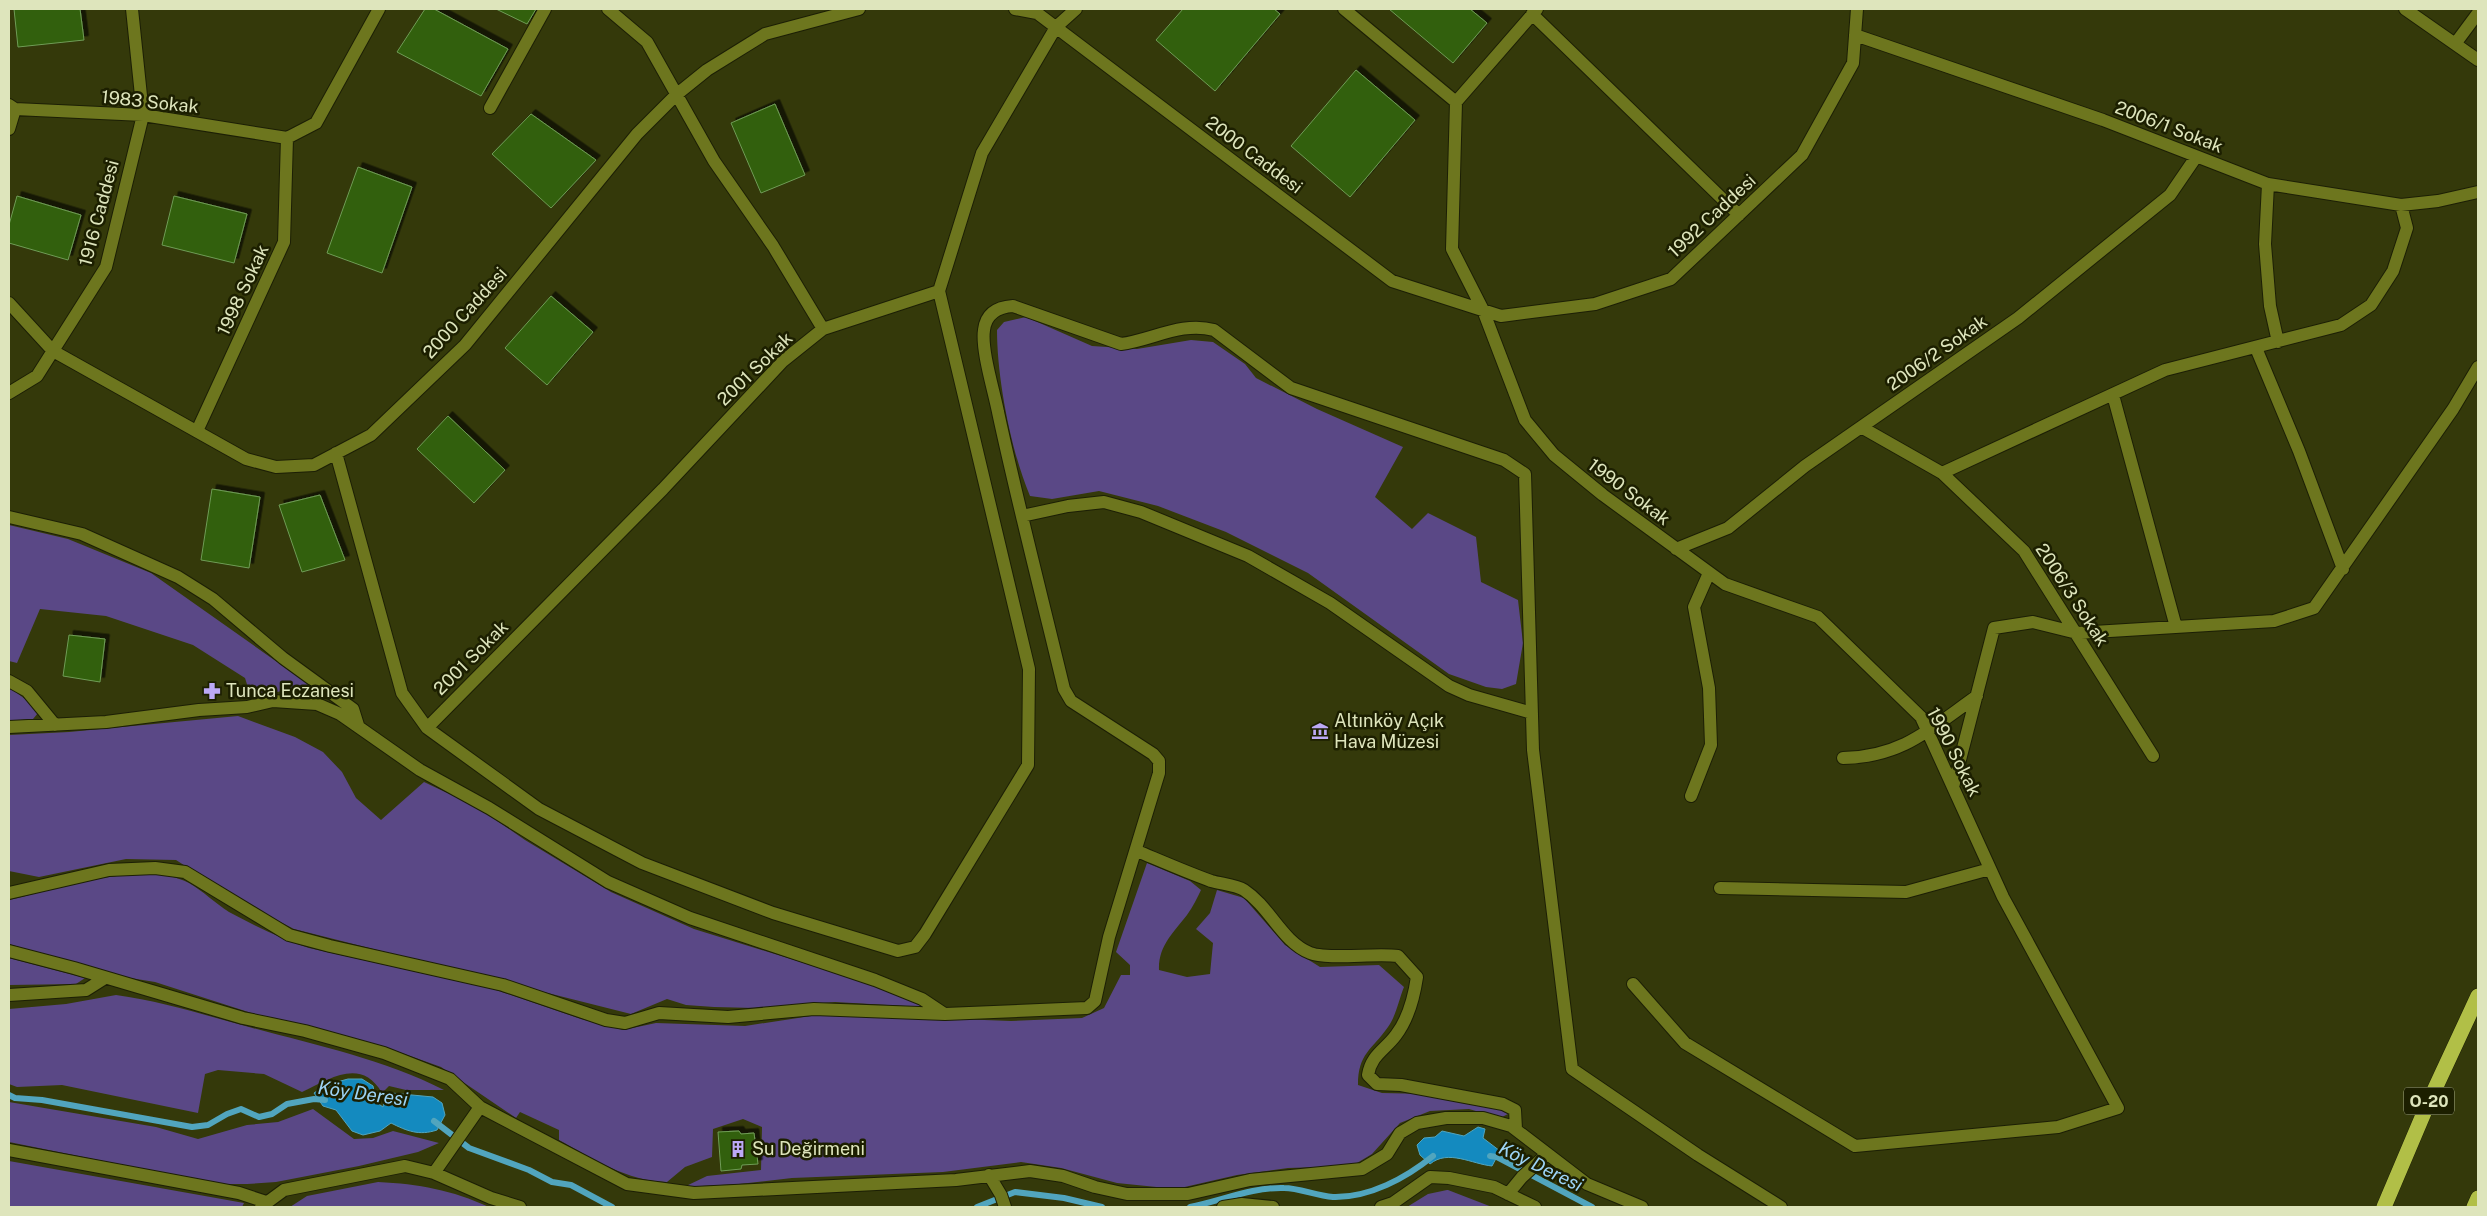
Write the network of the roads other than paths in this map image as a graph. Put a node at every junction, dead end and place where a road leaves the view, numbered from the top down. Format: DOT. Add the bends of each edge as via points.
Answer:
graph roads {
  1 [pos="132,9"];
  2 [pos="379,9"];
  3 [pos="546,9"];
  4 [pos="608,9"];
  5 [pos="859,9"];
  6 [pos="1015,9"];
  7 [pos="1076,9"];
  8 [pos="1344,9"];
  9 [pos="1857,9"];
  10 [pos="2405,9"];
  11 [pos="840,11"];
  12 [pos="1535,12"];
  13 [pos="2478,13"];
  14 [pos="1056,27"];
  15 [pos="1855,35"];
  16 [pos="2455,44"];
  17 [pos="2478,60"];
  18 [pos="676,94"];
  19 [pos="1456,102"];
  20 [pos="12,107"];
  21 [pos="490,108"];
  22 [pos="143,115"];
  23 [pos="9,129"];
  24 [pos="287,138"];
  25 [pos="2196,157"];
  26 [pos="2268,184"];
  27 [pos="2478,192"];
  28 [pos="2401,205"];
  29 [pos="1739,215"];
  30 [pos="938,291"];
  31 [pos="9,303"];
  32 [pos="1483,310"];
  33 [pos="823,329"];
  34 [pos="2278,342"];
  35 [pos="2256,348"];
  36 [pos="53,350"];
  37 [pos="2478,367"];
  38 [pos="9,393"];
  39 [pos="2113,395"];
  40 [pos="1861,427"];
  41 [pos="197,431"];
  42 [pos="336,453"];
  43 [pos="1942,473"];
  44 [pos="1022,516"];
  45 [pos="9,518"];
  46 [pos="1676,549"];
  47 [pos="2343,568"];
  48 [pos="1710,573"];
  49 [pos="2176,627"];
  50 [pos="2077,633"];
  51 [pos="9,681"];
  52 [pos="1977,696"];
  53 [pos="1532,713"];
  54 [pos="55,725"];
  55 [pos="358,726"];
  56 [pos="9,727"];
  57 [pos="427,728"];
  58 [pos="1927,731"];
  59 [pos="2153,756"];
  60 [pos="1843,758"];
  61 [pos="1953,787"];
  62 [pos="1691,796"];
  63 [pos="1136,850"];
  64 [pos="1990,868"];
  65 [pos="1720,888"];
  66 [pos="9,893"];
  67 [pos="9,951"];
  68 [pos="105,978"];
  69 [pos="1634,984"];
  70 [pos="9,996"];
  71 [pos="2478,996"];
  72 [pos="945,1014"];
  73 [pos="480,1107"];
  74 [pos="1516,1130"];
  75 [pos="9,1150"];
  76 [pos="1547,1154"];
  77 [pos="434,1173"];
  78 [pos="989,1175"];
  79 [pos="1508,1194"];
  80 [pos="2478,1198"];
  81 [pos="263,1204"];
  82 [pos="520,1207"];
  83 [pos="1005,1207"];
  84 [pos="1223,1207"];
  85 [pos="1273,1207"];
  86 [pos="1381,1207"];
  87 [pos="1535,1207"];
  88 [pos="1642,1207"];
  89 [pos="1781,1207"];
  90 [pos="2384,1207"];
  91 [pos="2474,1207"];
  1 -- 22 [label="street, 1916 Caddesi"];
  2 -- 24 [label="street" via="316,123"];
  3 -- 21 [label="street"];
  4 -- 18 [label="street" via="647,42"];
  5 -- 11 [label="street, 2000 Caddesi"];
  6 -- 14 [label="street, 2000 Caddesi" via="1037,13"];
  7 -- 14 [label="street"];
  8 -- 19 [label="street"];
  9 -- 15 [label="street, 1992 Caddesi"];
  10 -- 16 [label="street"];
  11 -- 18 [label="street, 2000 Caddesi" via="765,34 707,70"];
  12 -- 19 [label="street"];
  12 -- 29 [label="street"];
  13 -- 16 [label="street"];
  14 -- 30 [label="street" via="982,153"];
  14 -- 32 [label="street, 2000 Caddesi" via="1392,281"];
  15 -- 25 [label="street, 2006/1 Sokak" via="2103,120"];
  15 -- 29 [label="street, 1992 Caddesi" via="1853,63 1802,155"];
  16 -- 17 [label="street"];
  18 -- 33 [label="street" via="714,161"];
  18 -- 42 [label="street, 2000 Caddesi" via="637,134 465,345 371,435"];
  19 -- 32 [label="street, 1990 Sokak" via="1452,249"];
  20 -- 22 [label="street, 1983 Sokak"];
  20 -- 23 [label="street"];
  22 -- 24 [label="street, 1983 Sokak"];
  22 -- 36 [label="street, 1916 Caddesi" via="106,267"];
  24 -- 41 [label="street, 1998 Sokak" via="284,242"];
  25 -- 26 [label="street, 2006/1 Sokak"];
  25 -- 40 [label="street, 2006/2 Sokak" via="2170,195 2026,312"];
  26 -- 28 [label="street, 2006/1 Sokak"];
  26 -- 34 [label="street" via="2265,244 2270,306"];
  27 -- 28 [label="street, 2006/1 Sokak"];
  28 -- 34 [label="street" via="2407,228 2393,271 2371,305 2341,324"];
  29 -- 32 [label="street, 1992 Caddesi" via="1671,279 1595,304 1502,316"];
  30 -- 33 [label="street, 2001 Sokak"];
  30 -- 57 [label="street" via="1029,669 1028,765 915,947 898,951 889,949 773,913 642,863 539,809"];
  31 -- 36 [label="street, 2000 Caddesi"];
  32 -- 46 [label="street, 1990 Sokak" via="1524,420 1554,455"];
  33 -- 57 [label="street, 2001 Sokak" via="783,361 656,496"];
  34 -- 35 [label="street"];
  35 -- 39 [label="street" via="2166,370"];
  35 -- 47 [label="street"];
  36 -- 38 [label="street, 1916 Caddesi" via="37,376"];
  36 -- 41 [label="street, 2000 Caddesi"];
  37 -- 47 [label="street" via="2454,409"];
  39 -- 43 [label="street"];
  39 -- 49 [label="street"];
  40 -- 43 [label="street, 2006/3 Sokak"];
  40 -- 46 [label="street, 2006/2 Sokak" via="1805,466 1728,528"];
  41 -- 42 [label="street, 2000 Caddesi" via="246,459 276,466 314,465"];
  42 -- 57 [label="street" via="402,693"];
  43 -- 50 [label="street, 2006/3 Sokak" via="2024,551"];
  44 -- 53 [label="street" via="1104,502 1141,512 1248,556 1330,603 1450,686 1469,695"];
  44 -- 53 [label="street" via="986,351 984,330 988,316 1000,307 1012,306 1121,344 1200,326 1214,330 1290,388 1504,460 1525,474"];
  44 -- 63 [label="street" via="1064,689 1071,701 1159,761 1160,773"];
  45 -- 55 [label="street" via="82,534 178,577 213,599 283,658 353,709"];
  46 -- 48 [label="street, 1990 Sokak"];
  47 -- 49 [label="street" via="2314,608 2274,621"];
  48 -- 58 [label="street, 1990 Sokak" via="1725,584 1818,617 1921,717"];
  48 -- 62 [label="street" via="1694,607 1709,688 1711,745"];
  49 -- 50 [label="street"];
  50 -- 52 [label="street" via="2033,622 1994,628"];
  50 -- 59 [label="street, 2006/3 Sokak"];
  51 -- 54 [label="street" via="27,691"];
  52 -- 58 [label="street"];
  52 -- 61 [label="street"];
  53 -- 89 [label="street" via="1533,750 1572,1069"];
  54 -- 55 [label="street" via="247,707 273,701 317,704"];
  54 -- 56 [label="street"];
  55 -- 72 [label="street" via="420,770 489,808 608,882 690,918 922,998"];
  58 -- 60 [label="street" via="1901,748 1868,758"];
  58 -- 61 [label="street, 1990 Sokak"];
  61 -- 64 [label="street, 1990 Sokak"];
  63 -- 72 [label="street" via="1095,1001 1087,1008"];
  63 -- 74 [label="street" via="1181,870 1243,889 1295,944 1311,954 1378,953 1398,956 1417,977 1414,1000 1397,1034 1370,1063 1368,1075 1378,1084 1401,1085 1503,1104 1515,1110"];
  64 -- 65 [label="street" via="1906,892"];
  64 -- 69 [label="street, 1990 Sokak" via="2118,1108 2058,1128 1856,1146 1685,1043"];
  66 -- 72 [label="street" via="109,870 156,868 185,872 289,935 503,985 606,1020 625,1023 659,1013 728,1017 814,1009"];
  67 -- 68 [label="street"];
  68 -- 70 [label="street" via="86,990"];
  68 -- 73 [label="street" via="243,1018 384,1053 450,1079"];
  71 -- 90 [label="highway, O-20"];
  73 -- 77 [label="street"];
  73 -- 78 [label="street" via="628,1184 694,1193 956,1180"];
  74 -- 76 [label="street"];
  74 -- 78 [label="street" via="1484,1118 1446,1118 1418,1123 1400,1133 1387,1154 1362,1169 1250,1180 1188,1194 1127,1194 1063,1176 1030,1171"];
  75 -- 81 [label="street" via="240,1194"];
  76 -- 79 [label="street"];
  76 -- 88 [label="street" via="1586,1184"];
  77 -- 81 [label="street" via="397,1167 284,1190"];
  77 -- 82 [label="street"];
  78 -- 83 [label="street"];
  79 -- 86 [label="street" via="1494,1187 1430,1177"];
  79 -- 87 [label="street"];
  80 -- 91 [label="highway"];
  84 -- 85 [label="street" via="1242,1204"];
}
